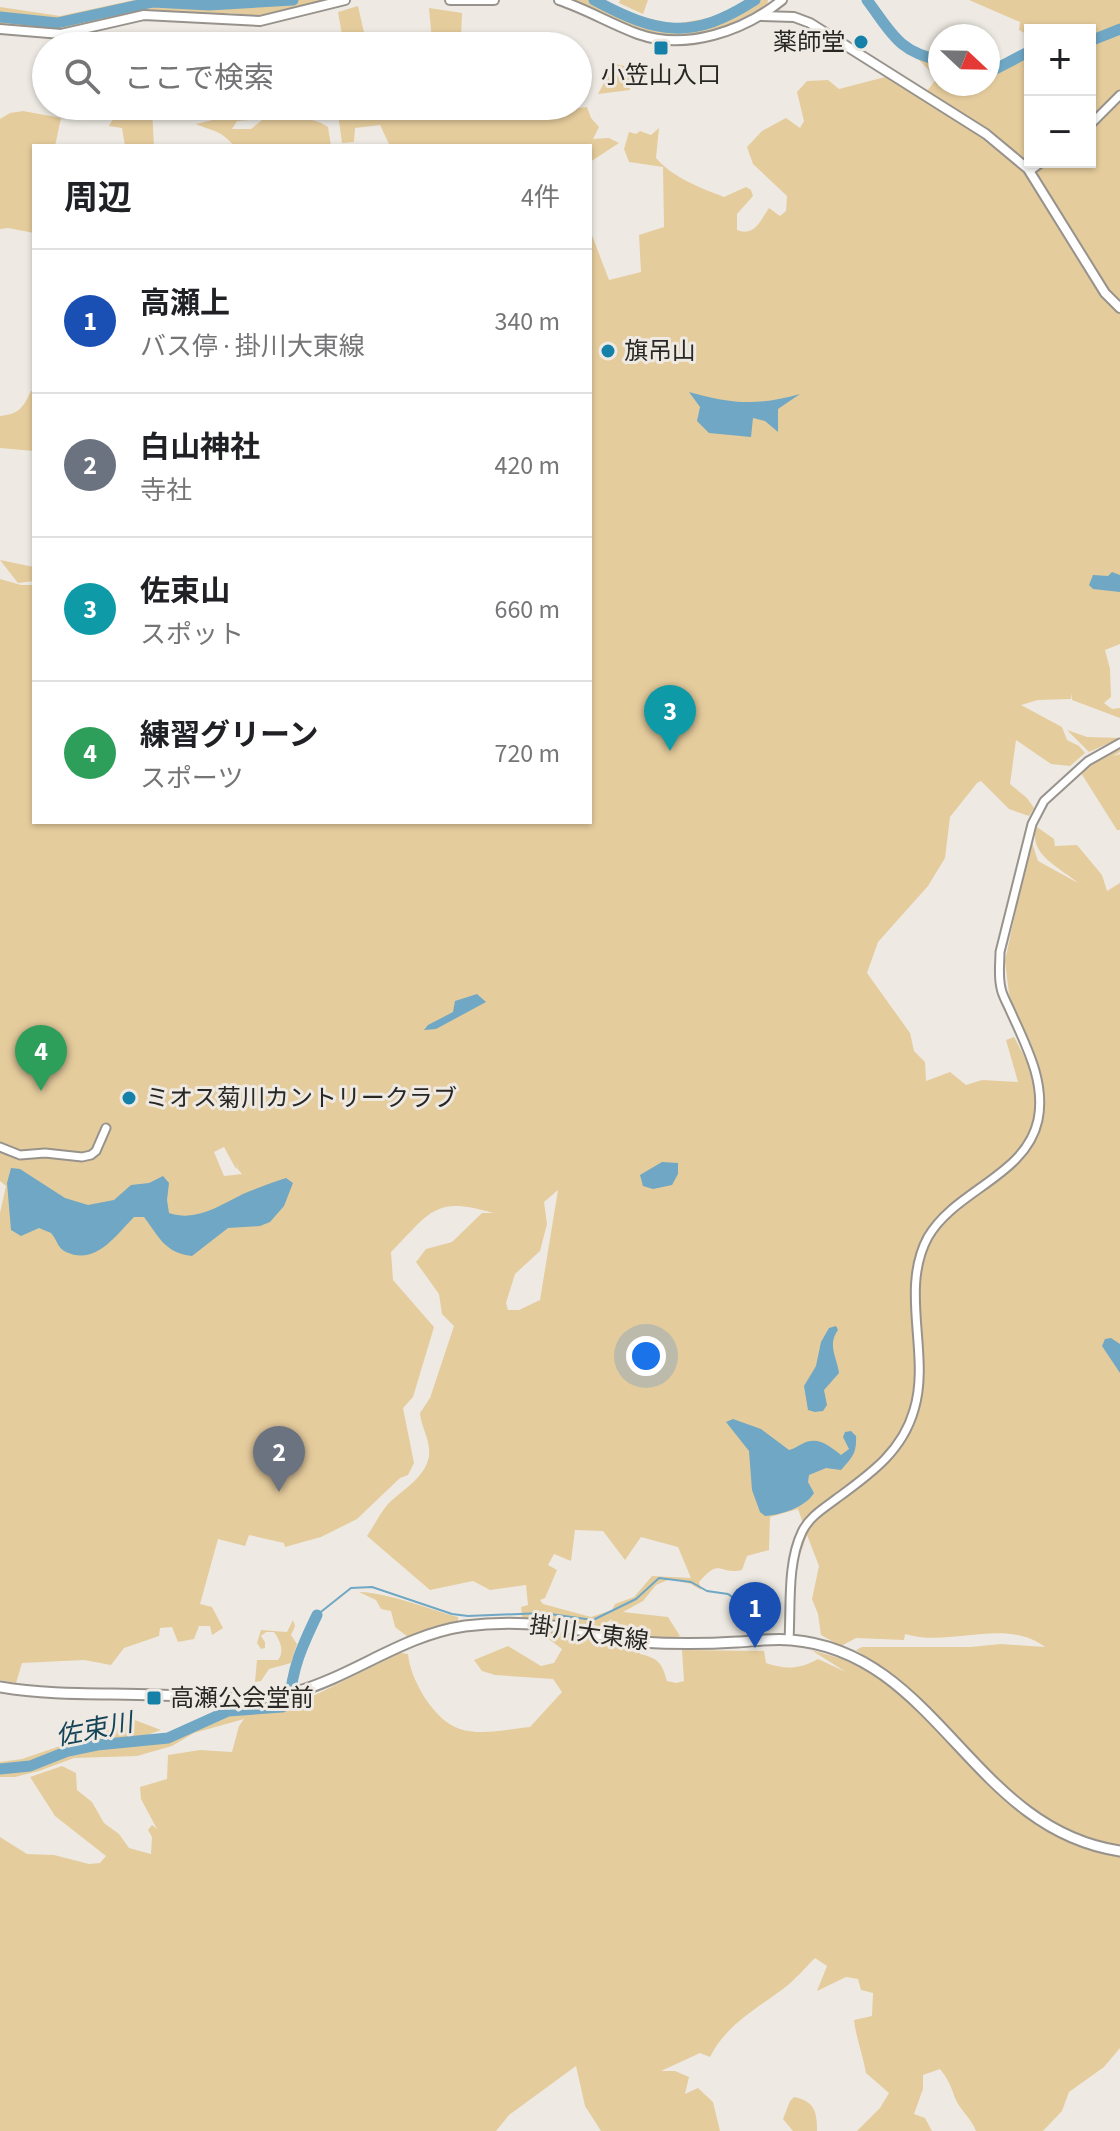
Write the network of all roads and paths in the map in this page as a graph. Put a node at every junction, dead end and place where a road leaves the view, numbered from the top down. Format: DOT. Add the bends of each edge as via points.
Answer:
graph roads {
  1 [pos="345,0"];
  2 [pos="450,0"];
  3 [pos="494,0"];
  4 [pos="559,0"];
  5 [pos="782,0"];
  6 [pos="762,16"];
  7 [pos="0,29"];
  8 [pos="37,32"];
  9 [pos="70,32"];
  10 [pos="1120,95"];
  11 [pos="1096,119"];
  12 [pos="1034,168"];
  13 [pos="1030,171"];
  14 [pos="1120,308"];
  15 [pos="1120,743"];
  16 [pos="106,1128"];
  17 [pos="0,1147"];
  18 [pos="789,1640"];
  19 [pos="0,1687"];
  20 [pos="1120,1851"];
  1 -- 9 [label="main road" via="260,21 144,15"];
  2 -- 3 [label="main road"];
  4 -- 6 [label="main road" via="662,40 706,37"];
  5 -- 6 [label="main road"];
  6 -- 13 [label="main road" via="794,17 839,39 986,134"];
  7 -- 8 [label="main road"];
  10 -- 11 [label="street"];
  12 -- 13 [label="street"];
  13 -- 14 [label="main road" via="1105,293"];
  15 -- 18 [label="street" via="1060,783 1032,824 1000,952 1000,972 1001,988 1034,1065 1040,1106 1034,1132 1013,1162 929,1235 916,1275 919,1389 913,1413 901,1442 885,1460 802,1531"];
  16 -- 17 [label="street" via="96,1151 82,1157 16,1155"];
  18 -- 19 [label="main road, 掛川大東線" via="636,1642 529,1623 478,1625 436,1632 296,1692 254,1700 37,1693"];
  18 -- 20 [label="main road, 掛川大東線" via="840,1652 890,1678 1023,1810 1076,1840"];
}
